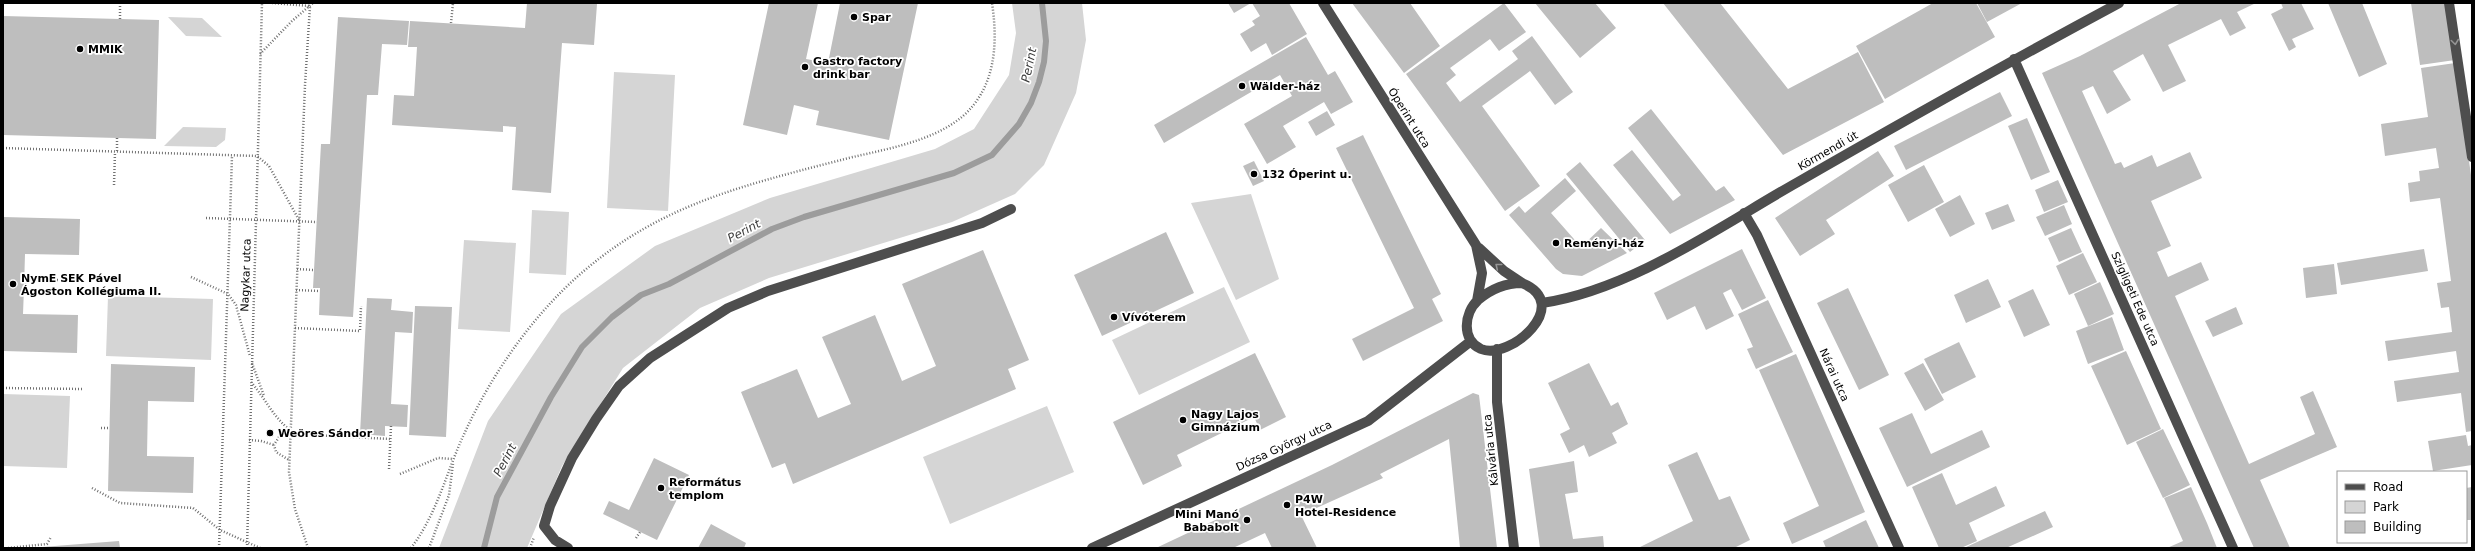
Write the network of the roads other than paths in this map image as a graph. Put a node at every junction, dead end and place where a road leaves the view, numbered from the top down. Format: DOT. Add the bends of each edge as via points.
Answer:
graph roads {
  1 [pos="1323,3"];
  2 [pos="2119,3"];
  3 [pos="2449,3"];
  4 [pos="2014,59"];
  5 [pos="2472,157"];
  6 [pos="1011,209"];
  7 [pos="1744,213"];
  8 [pos="1476,245"];
  9 [pos="1522,283"];
  10 [pos="1477,301"];
  11 [pos="1542,303"];
  12 [pos="1471,341"];
  13 [pos="1497,349"];
  14 [pos="568,548"];
  15 [pos="1092,548"];
  16 [pos="1514,548"];
  17 [pos="1899,548"];
  18 [pos="2233,548"];
  1 -- 8 [label="street, Óperint utca"];
  2 -- 4 [label="street, Körmendi út"];
  3 -- 5 [label="street, one-way"];
  4 -- 7 [label="street, Körmendi út"];
  4 -- 18 [label="street, Szigligeti Ede utca"];
  6 -- 14 [label="street" via="982,223 768,291 728,308 656,354 619,386 572,458 550,506 544,526 555,540"];
  7 -- 11 [label="street, Körmendi út" via="1619,280 1572,298"];
  7 -- 17 [label="street, Nárai utca" via="1758,235"];
  9 -- 8 [label="street, Óperint utca, one-way" via="1504,271"];
  8 -- 10 [label="street, Óperint utca" via="1482,273"];
  9 -- 10 [label="street" via="1505,284"];
  9 -- 11 [label="street" via="1534,289"];
  10 -- 12 [label="street" via="1466,328"];
  11 -- 13 [label="street" via="1536,325 1522,338"];
  12 -- 13 [label="street" via="1481,349"];
  12 -- 15 [label="street, Dózsa György utca" via="1368,421"];
  13 -- 16 [label="street, Kálvária utca" via="1498,402"];
}
